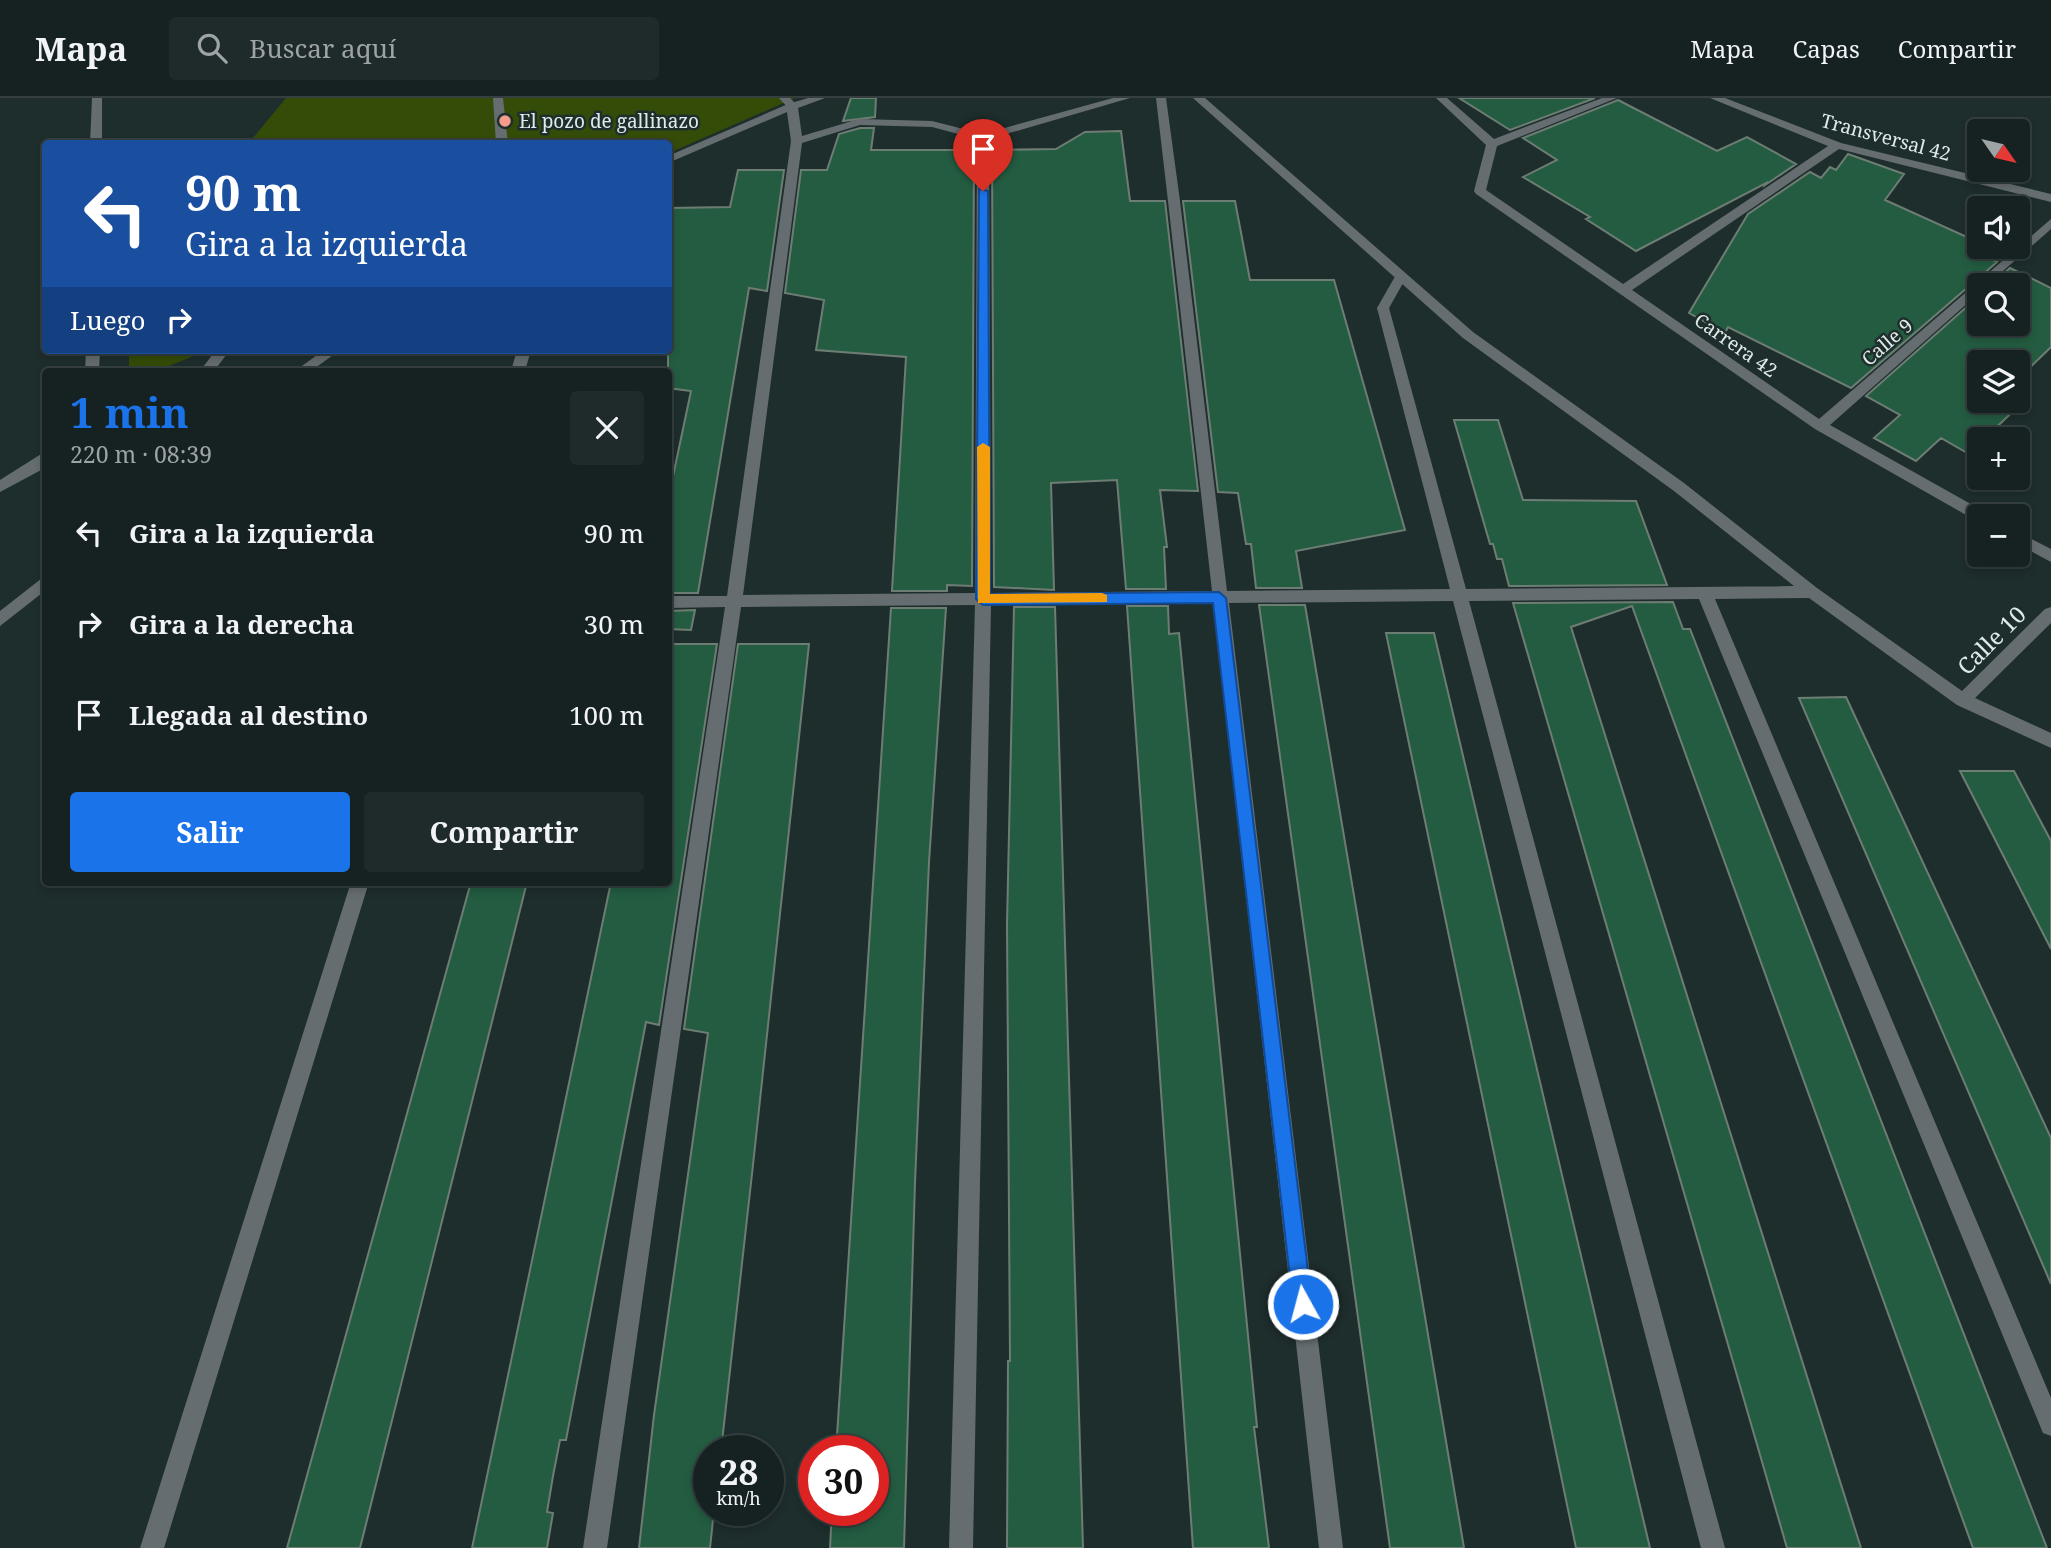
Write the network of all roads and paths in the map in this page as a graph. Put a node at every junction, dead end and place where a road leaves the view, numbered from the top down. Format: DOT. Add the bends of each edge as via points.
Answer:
graph roads {
  1 [pos="97,98"];
  2 [pos="498,98"];
  3 [pos="820,98"];
  4 [pos="1125,98"];
  5 [pos="1161,98"];
  6 [pos="1198,98"];
  7 [pos="1441,98"];
  8 [pos="1612,98"];
  9 [pos="1715,98"];
  10 [pos="788,102"];
  11 [pos="983,137"];
  12 [pos="96,140"];
  13 [pos="502,140"];
  14 [pos="797,141"];
  15 [pos="1492,144"];
  16 [pos="1837,145"];
  17 [pos="672,158"];
  18 [pos="2051,198"];
  19 [pos="2051,223"];
  20 [pos="1995,273"];
  21 [pos="1401,276"];
  22 [pos="1623,290"];
  23 [pos="1967,297"];
  24 [pos="220,354"];
  25 [pos="327,354"];
  26 [pos="209,368"];
  27 [pos="306,368"];
  28 [pos="1820,426"];
  29 [pos="42,460"];
  30 [pos="0,487"];
  31 [pos="1967,509"];
  32 [pos="2030,544"];
  33 [pos="2051,556"];
  34 [pos="42,584"];
  35 [pos="1812,592"];
  36 [pos="1705,594"];
  37 [pos="1460,596"];
  38 [pos="1219,598"];
  39 [pos="983,599"];
  40 [pos="672,602"];
  41 [pos="734,602"];
  42 [pos="2051,612"];
  43 [pos="0,620"];
  44 [pos="1963,700"];
  45 [pos="2051,741"];
  46 [pos="359,886"];
  47 [pos="2051,1425"];
  48 [pos="152,1548"];
  49 [pos="595,1548"];
  50 [pos="961,1548"];
  51 [pos="1331,1548"];
  52 [pos="1713,1548"];
  1 -- 12 [label="street"];
  2 -- 13 [label="street"];
  3 -- 10 [label="street"];
  4 -- 11 [label="street"];
  5 -- 38 [label="street"];
  6 -- 21 [label="street"];
  7 -- 15 [label="street"];
  8 -- 15 [label="street"];
  9 -- 16 [label="street, Transversal 42"];
  10 -- 14 [label="street"];
  10 -- 17 [label="street"];
  11 -- 14 [label="street" via="932,124 859,122"];
  11 -- 39 [label="street"];
  14 -- 41 [label="street"];
  15 -- 22 [label="street, Carrera 42" via="1480,191"];
  16 -- 18 [label="street, Transversal 42"];
  16 -- 22 [label="street"];
  19 -- 20 [label="street, Calle 9"];
  21 -- 35 [label="street" via="1468,335 1679,487"];
  21 -- 37 [label="street" via="1383,308"];
  22 -- 28 [label="street, Carrera 42"];
  23 -- 28 [label="street, Calle 9"];
  24 -- 26 [label="street"];
  25 -- 27 [label="street"];
  28 -- 31 [label="street, Carrera 42"];
  29 -- 30 [label="street"];
  32 -- 33 [label="street"];
  34 -- 43 [label="street"];
  35 -- 36 [label="street"];
  35 -- 44 [label="street"];
  36 -- 37 [label="street"];
  36 -- 47 [label="street"];
  37 -- 38 [label="street"];
  37 -- 52 [label="street"];
  38 -- 39 [label="street"];
  38 -- 51 [label="street"];
  39 -- 41 [label="street"];
  39 -- 50 [label="street"];
  40 -- 41 [label="street"];
  41 -- 49 [label="street"];
  42 -- 44 [label="street, Calle 10"];
  44 -- 45 [label="street"];
  46 -- 48 [label="street"];
}
